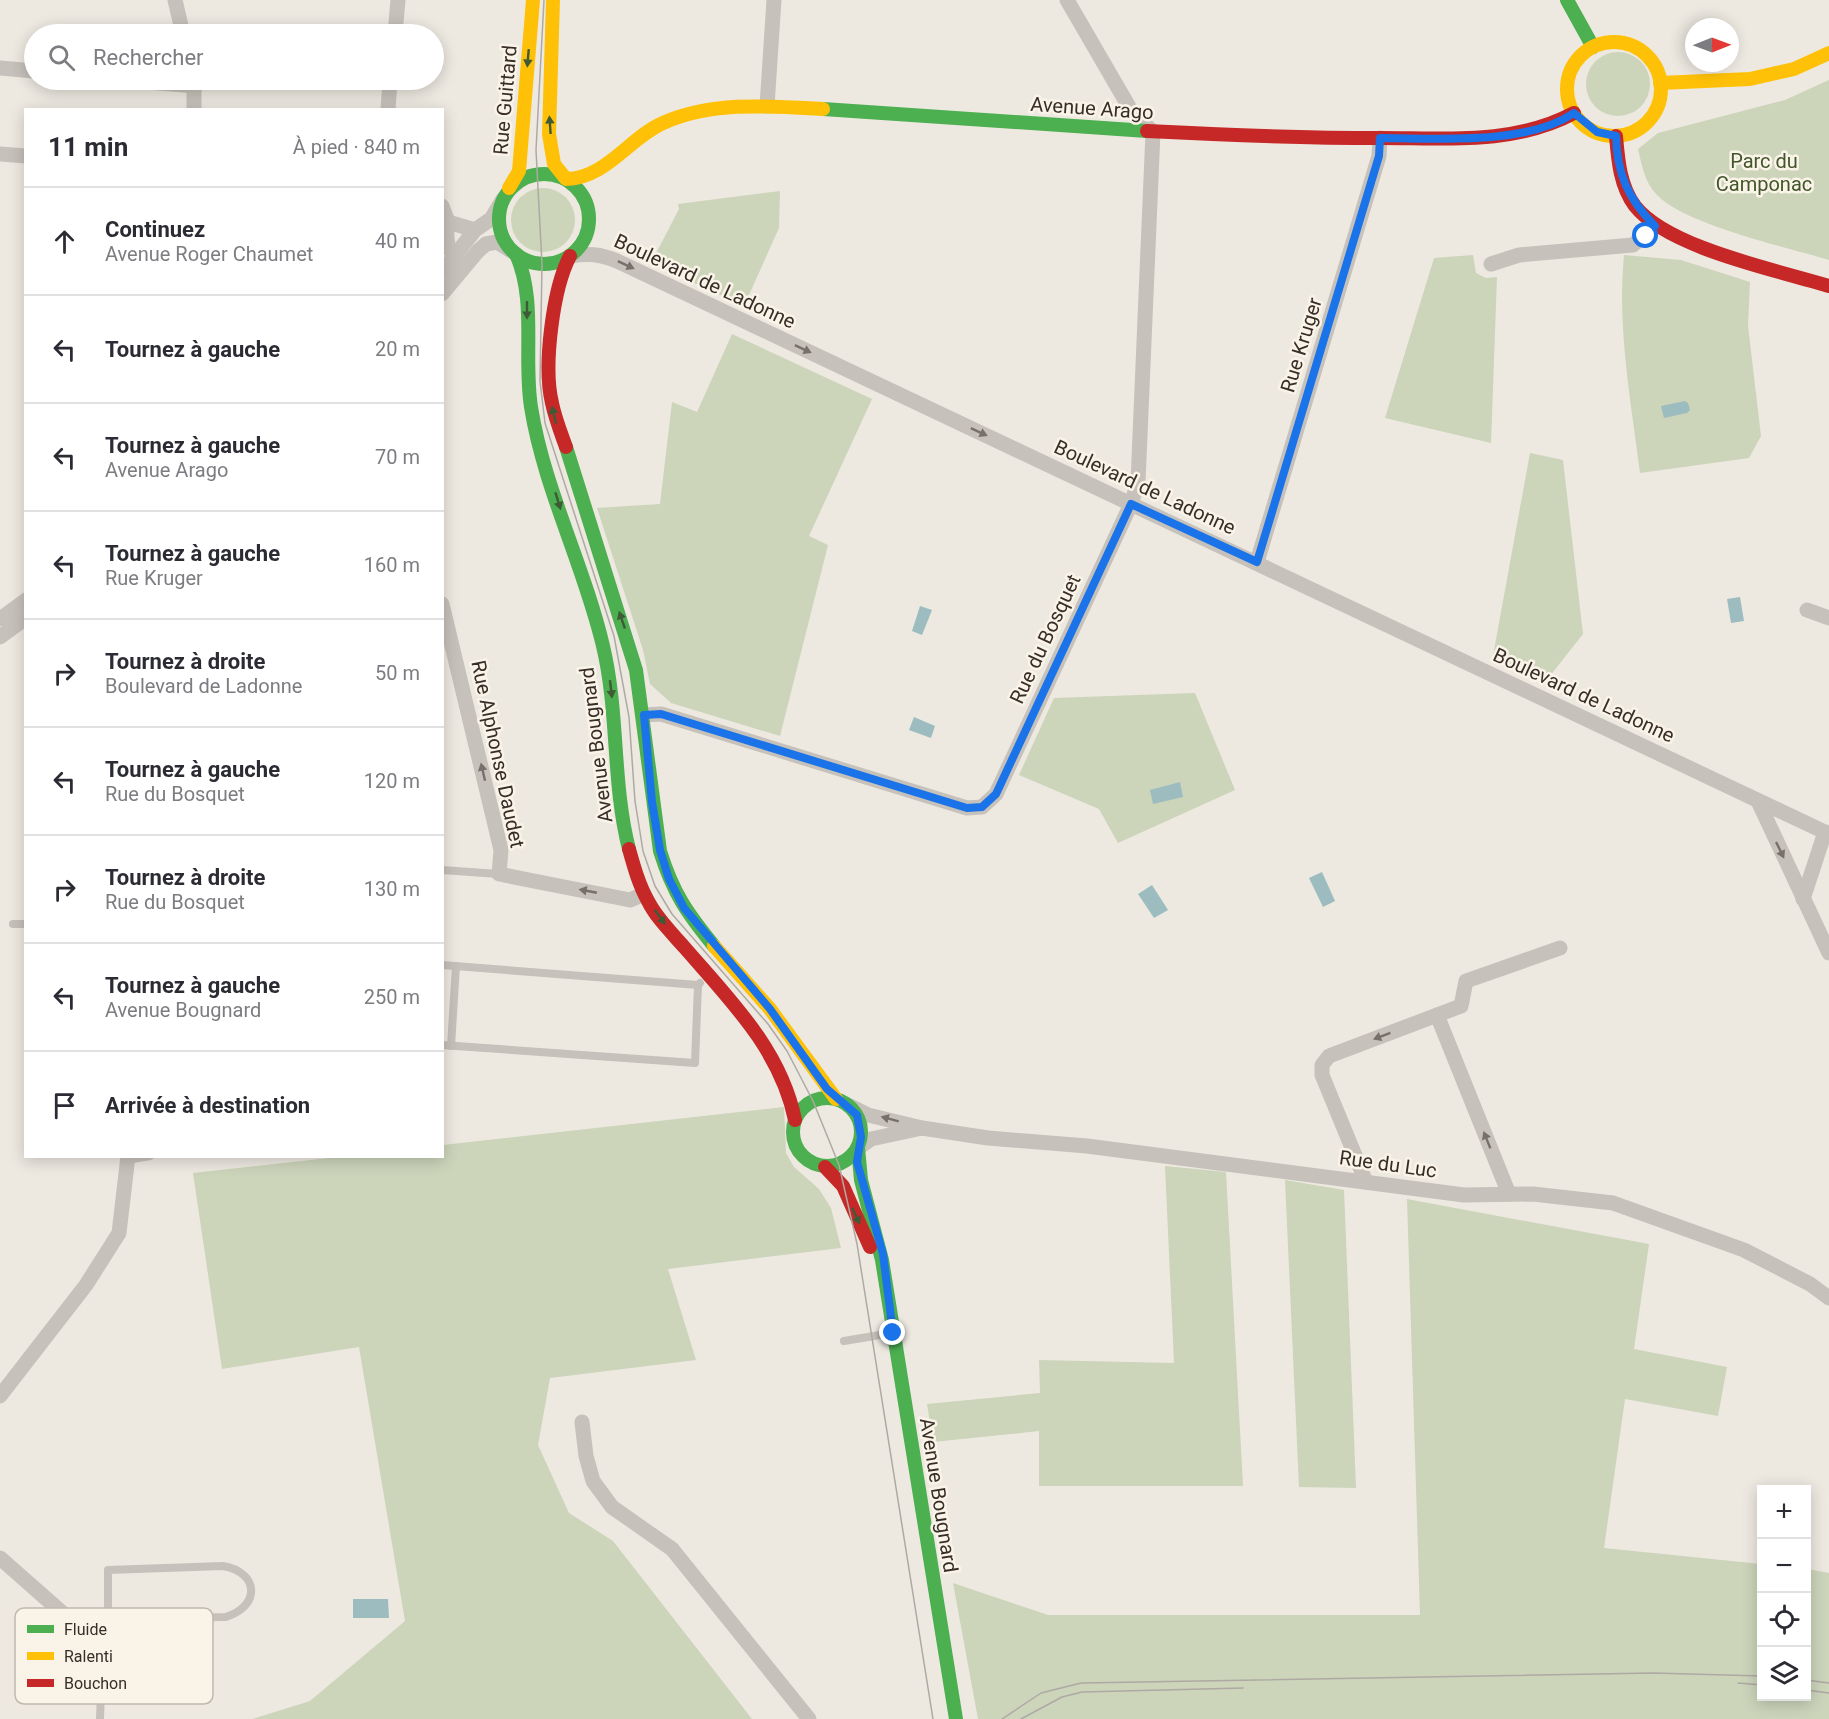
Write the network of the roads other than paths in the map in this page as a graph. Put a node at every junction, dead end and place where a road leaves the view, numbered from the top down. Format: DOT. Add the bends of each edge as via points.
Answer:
graph roads {
  1 [pos="175,0"];
  2 [pos="398,0"];
  3 [pos="533,0"];
  4 [pos="553,0"];
  5 [pos="774,0"];
  6 [pos="1067,0"];
  7 [pos="1567,0"];
  8 [pos="181,24"];
  9 [pos="396,24"];
  10 [pos="1593,47"];
  11 [pos="1829,53"];
  12 [pos="0,68"];
  13 [pos="24,71"];
  14 [pos="1660,83"];
  15 [pos="195,90"];
  16 [pos="389,90"];
  17 [pos="767,106"];
  18 [pos="194,108"];
  19 [pos="388,108"];
  20 [pos="1574,113"];
  21 [pos="1153,132"];
  22 [pos="1616,136"];
  23 [pos="1380,138"];
  24 [pos="0,154"];
  25 [pos="24,156"];
  26 [pos="617,157"];
  27 [pos="566,179"];
  28 [pos="503,199"];
  29 [pos="444,211"];
  30 [pos="589,212"];
  31 [pos="448,222"];
  32 [pos="1655,226"];
  33 [pos="475,230"];
  34 [pos="516,254"];
  35 [pos="570,256"];
  36 [pos="460,262"];
  37 [pos="1491,264"];
  38 [pos="444,271"];
  39 [pos="1829,286"];
  40 [pos="444,290"];
  41 [pos="1131,504"];
  42 [pos="1257,562"];
  43 [pos="24,602"];
  44 [pos="1807,610"];
  45 [pos="444,612"];
  46 [pos="1829,618"];
  47 [pos="24,619"];
  48 [pos="0,620"];
  49 [pos="0,637"];
  50 [pos="644,715"];
  51 [pos="1758,801"];
  52 [pos="1827,833"];
  53 [pos="444,870"];
  54 [pos="499,874"];
  55 [pos="644,894"];
  56 [pos="1803,899"];
  57 [pos="14,924"];
  58 [pos="24,924"];
  59 [pos="1560,948"];
  60 [pos="1829,953"];
  61 [pos="444,965"];
  62 [pos="456,966"];
  63 [pos="703,980"];
  64 [pos="1437,1015"];
  65 [pos="447,1045"];
  66 [pos="843,1103"];
  67 [pos="795,1120"];
  68 [pos="922,1128"];
  69 [pos="858,1148"];
  70 [pos="128,1158"];
  71 [pos="825,1167"];
  72 [pos="1366,1182"];
  73 [pos="1509,1194"];
  74 [pos="884,1276"];
  75 [pos="1829,1298"];
  76 [pos="893,1333"];
  77 [pos="844,1341"];
  78 [pos="0,1396"];
  79 [pos="582,1422"];
  80 [pos="0,1558"];
  81 [pos="57,1608"];
  82 [pos="108,1608"];
  83 [pos="213,1617"];
  84 [pos="101,1704"];
  85 [pos="100,1719"];
  86 [pos="808,1719"];
  87 [pos="956,1719"];
  1 -- 8 [label="street"];
  2 -- 9 [label="street"];
  3 -- 28 [label="main road, Rue Guittard, one-way" via="519,171"];
  27 -- 4 [label="main road, Rue Guittard, one-way" via="553,163 550,122"];
  5 -- 17 [label="street"];
  6 -- 21 [label="street" via="1132,112"];
  7 -- 10 [label="main road"];
  10 -- 14 [label="main road" via="1607,42 1636,47 1648,56"];
  10 -- 20 [label="main road" via="1578,58 1569,76 1568,95"];
  11 -- 14 [label="main road" via="1769,75"];
  12 -- 13 [label="street"];
  14 -- 22 [label="main road" via="1654,113 1638,129"];
  15 -- 18 [label="street"];
  16 -- 19 [label="street"];
  17 -- 21 [label="main road, Avenue Arago"];
  17 -- 26 [label="main road, Avenue Arago" via="701,112 673,119 649,130"];
  20 -- 22 [label="main road" via="1597,132"];
  20 -- 23 [label="main road, Avenue Arago" via="1562,121 1517,133 1467,138"];
  21 -- 23 [label="main road, Avenue Arago"];
  21 -- 41 [label="street, Rue du Bosquet" via="1138,482"];
  22 -- 32 [label="main road" via="1624,187"];
  23 -- 42 [label="street, Rue Kruger" via="1379,156"];
  24 -- 25 [label="street"];
  26 -- 27 [label="main road, Avenue Arago" via="582,179"];
  26 -- 30 [label="main road, Avenue Arago"];
  27 -- 28 [label="main road" via="552,174 523,178"];
  27 -- 30 [label="main road" via="585,198"];
  28 -- 33 [label="street" via="491,219"];
  28 -- 34 [label="main road" via="500,229"];
  29 -- 31 [label="street"];
  30 -- 35 [label="main road" via="586,236"];
  31 -- 33 [label="street"];
  31 -- 36 [label="street" via="450,253"];
  32 -- 37 [label="street" via="1633,245 1519,255"];
  32 -- 39 [label="main road" via="1680,241"];
  33 -- 36 [label="street"];
  34 -- 35 [label="main road" via="542,264"];
  34 -- 36 [label="street" via="497,242 490,243"];
  34 -- 55 [label="main road, Avenue Bougnard, one-way" via="527,288 528,381 534,424 602,640 611,690 622,809 631,857"];
  35 -- 41 [label="street, Boulevard de Ladonne, one-way" via="588,253 617,261"];
  50 -- 35 [label="main road, Avenue Bougnard, one-way" via="627,633 551,401 550,353 557,288"];
  36 -- 38 [label="street"];
  36 -- 40 [label="street"];
  41 -- 42 [label="street, Boulevard de Ladonne"];
  41 -- 50 [label="street, Rue du Bosquet" via="996,794 982,807 967,808 661,714"];
  42 -- 51 [label="street, Boulevard de Ladonne"];
  43 -- 48 [label="street"];
  44 -- 46 [label="street"];
  54 -- 45 [label="street, Rue Alphonse Daudet, one-way" via="501,850"];
  47 -- 49 [label="street"];
  50 -- 66 [label="main road, Avenue Bougnard" via="652,802 669,879 684,908"];
  51 -- 52 [label="street, Boulevard de Ladonne"];
  51 -- 56 [label="street, one-way"];
  52 -- 56 [label="street"];
  53 -- 54 [label="lane"];
  55 -- 54 [label="street, Rue Alphonse Daudet, one-way" via="630,900"];
  55 -- 63 [label="main road, Avenue Bougnard, one-way"];
  56 -- 60 [label="street"];
  57 -- 58 [label="lane"];
  59 -- 64 [label="street" via="1466,981 1461,1006"];
  61 -- 62 [label="lane"];
  62 -- 63 [label="lane"];
  62 -- 65 [label="lane"];
  63 -- 65 [label="lane" via="695,1062"];
  63 -- 67 [label="main road, Avenue Bougnard" via="749,1024 769,1054 794,1106"];
  64 -- 72 [label="street, one-way" via="1329,1056 1322,1065 1322,1075"];
  73 -- 64 [label="street, one-way"];
  66 -- 67 [label="main road" via="813,1101 805,1105"];
  68 -- 66 [label="street, Rue du Luc, one-way" via="868,1115"];
  66 -- 69 [label="main road, Avenue Bougnard" via="861,1125"];
  67 -- 71 [label="main road, Avenue Bougnard" via="792,1130 797,1150 809,1161"];
  68 -- 69 [label="street, Rue du Luc" via="872,1139"];
  68 -- 72 [label="street, Rue du Luc"];
  69 -- 71 [label="main road" via="847,1161"];
  69 -- 74 [label="main road, Avenue Bougnard" via="857,1162 881,1246"];
  70 -- 78 [label="street" via="119,1233 86,1285"];
  71 -- 74 [label="main road, Avenue Bougnard, one-way" via="843,1186"];
  72 -- 73 [label="street, Rue du Luc" via="1464,1195"];
  73 -- 75 [label="street, Rue du Luc" via="1613,1203 1744,1250"];
  74 -- 76 [label="main road, Avenue Bougnard"];
  76 -- 77 [label="lane"];
  76 -- 87 [label="main road, Avenue Bougnard"];
  79 -- 86 [label="street" via="593,1481 612,1508 672,1549"];
  80 -- 81 [label="street"];
  82 -- 83 [label="lane" via="108,1570 237,1568 247,1577 252,1591 248,1605 241,1613"];
  84 -- 85 [label="lane"];
}
